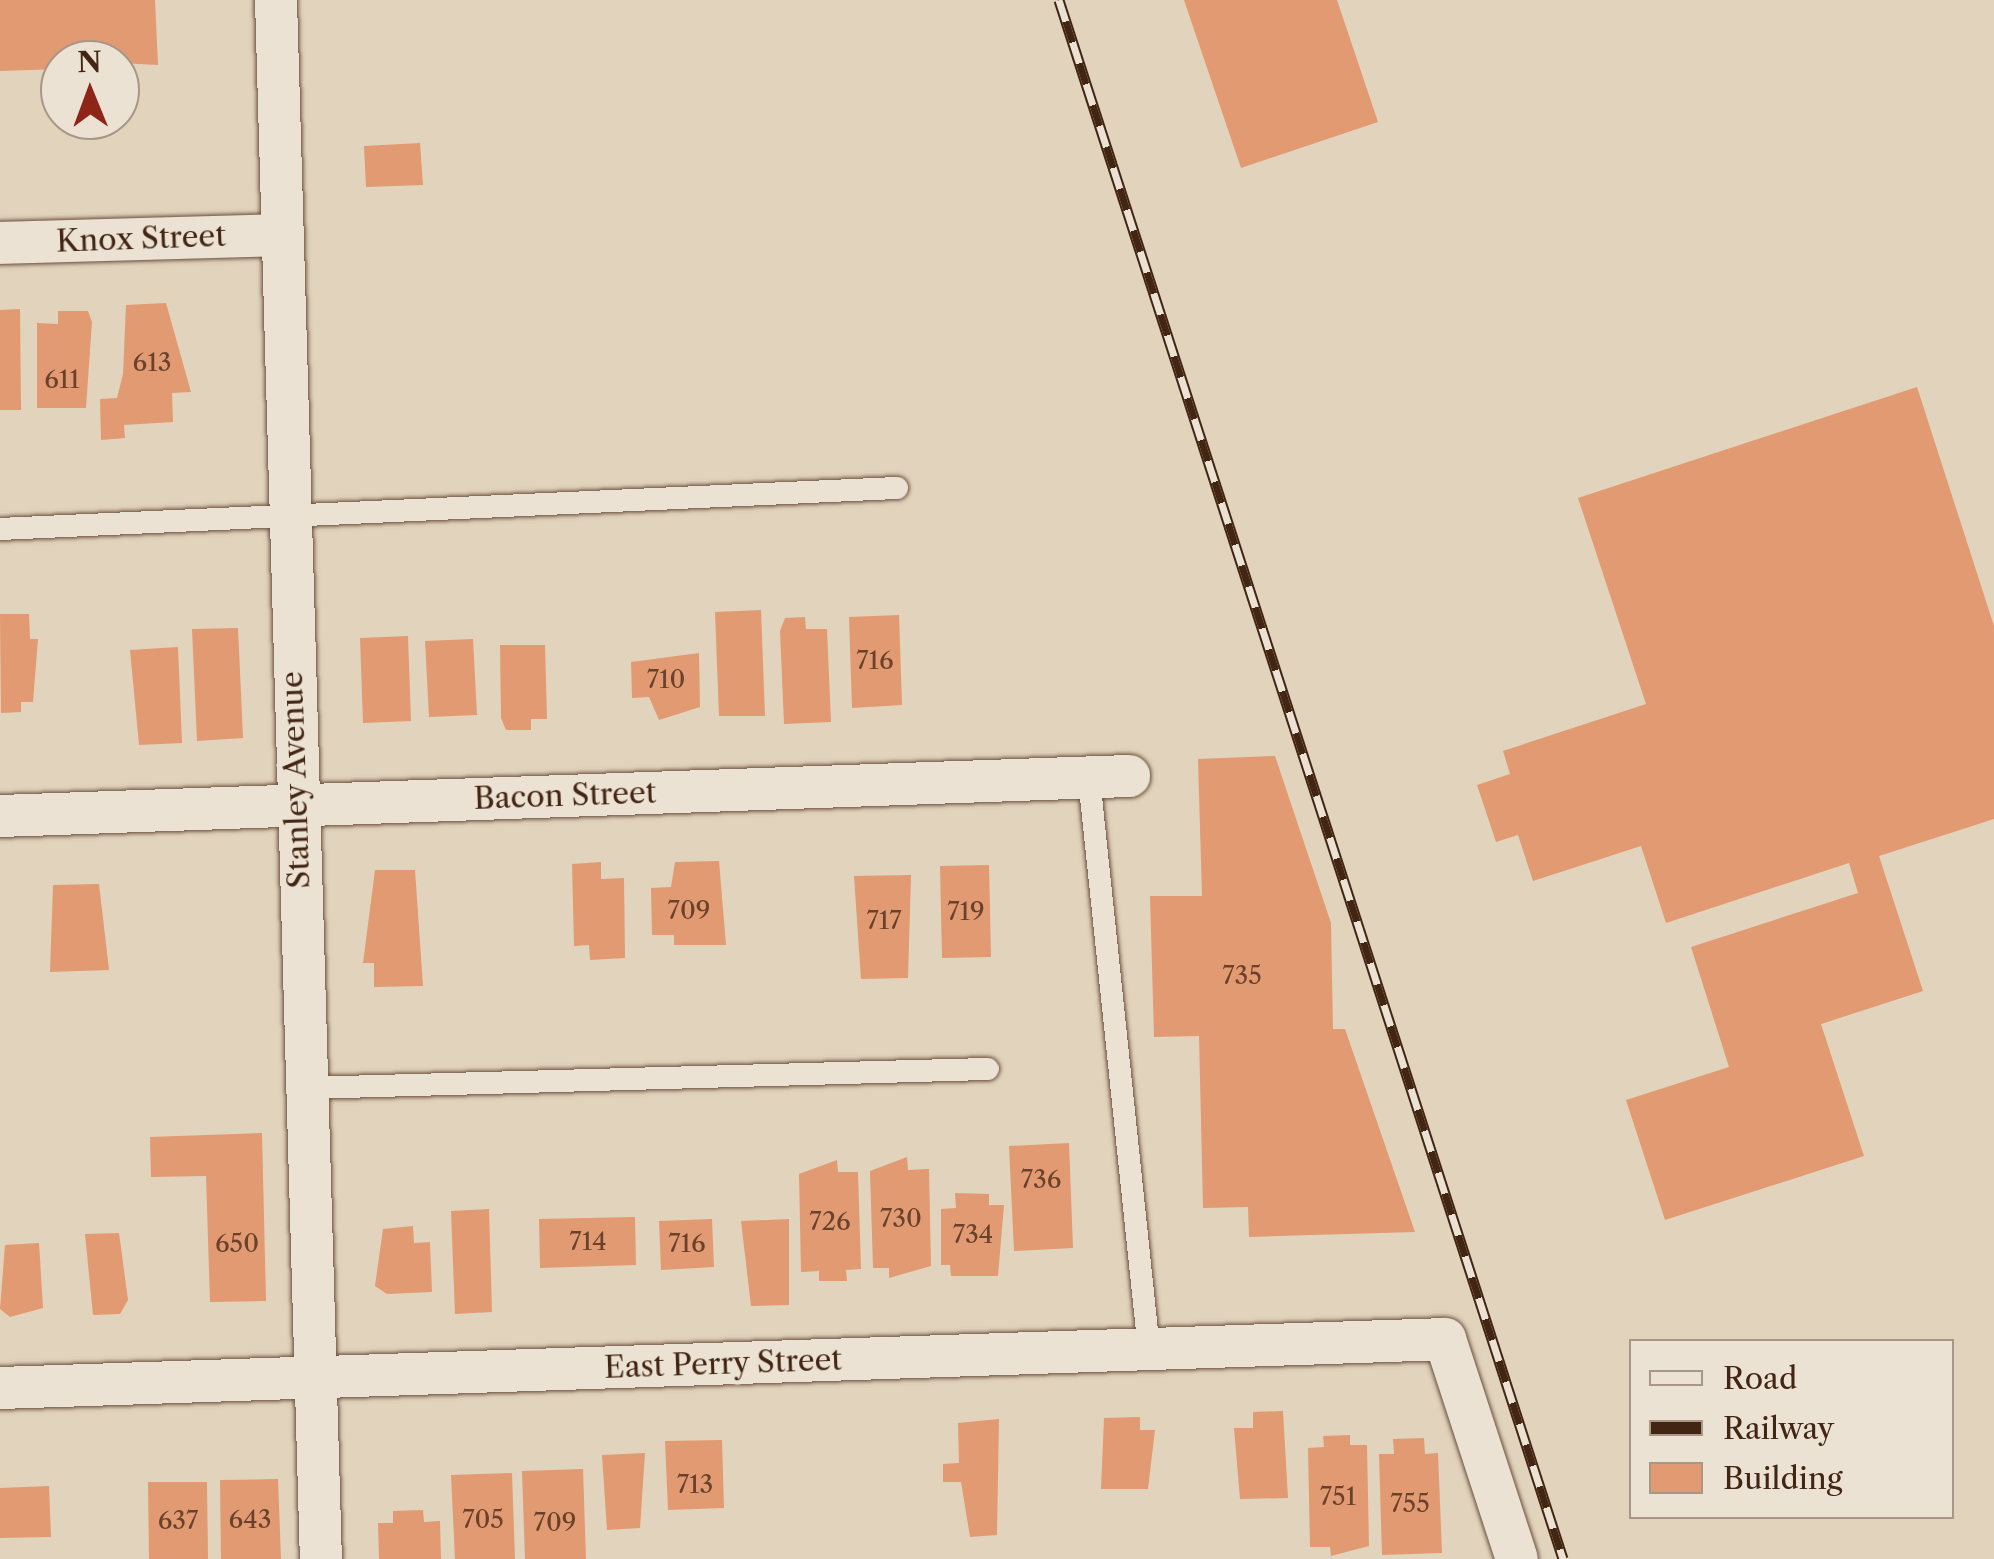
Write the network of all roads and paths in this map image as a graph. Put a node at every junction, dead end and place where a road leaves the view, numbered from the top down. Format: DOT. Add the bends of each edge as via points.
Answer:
graph roads {
  1 [pos="276,0"];
  2 [pos="282,235"];
  3 [pos="0,243"];
  4 [pos="897,488"];
  5 [pos="290,516"];
  6 [pos="0,529"];
  7 [pos="1109,777"];
  8 [pos="296,806"];
  9 [pos="0,816"];
  10 [pos="988,1068"];
  11 [pos="306,1088"];
  12 [pos="1148,1350"];
  13 [pos="314,1378"];
  14 [pos="0,1388"];
  15 [pos="321,1559"];
  16 [pos="1517,1559"];
  1 -- 2 [label="street, Stanley Avenue"];
  2 -- 3 [label="street, Knox Street"];
  2 -- 5 [label="street, Stanley Avenue"];
  4 -- 5 [label="lane"];
  5 -- 6 [label="lane"];
  5 -- 8 [label="street, Stanley Avenue"];
  7 -- 8 [label="street, Bacon Street"];
  7 -- 12 [label="lane"];
  8 -- 9 [label="street, Bacon Street"];
  8 -- 11 [label="street, Stanley Avenue"];
  10 -- 11 [label="lane"];
  11 -- 13 [label="street, Stanley Avenue"];
  12 -- 13 [label="street, East Perry Street"];
  12 -- 16 [label="street, East Perry Street" via="1446,1339"];
  13 -- 14 [label="street, East Perry Street"];
  13 -- 15 [label="street, Stanley Avenue"];
}
